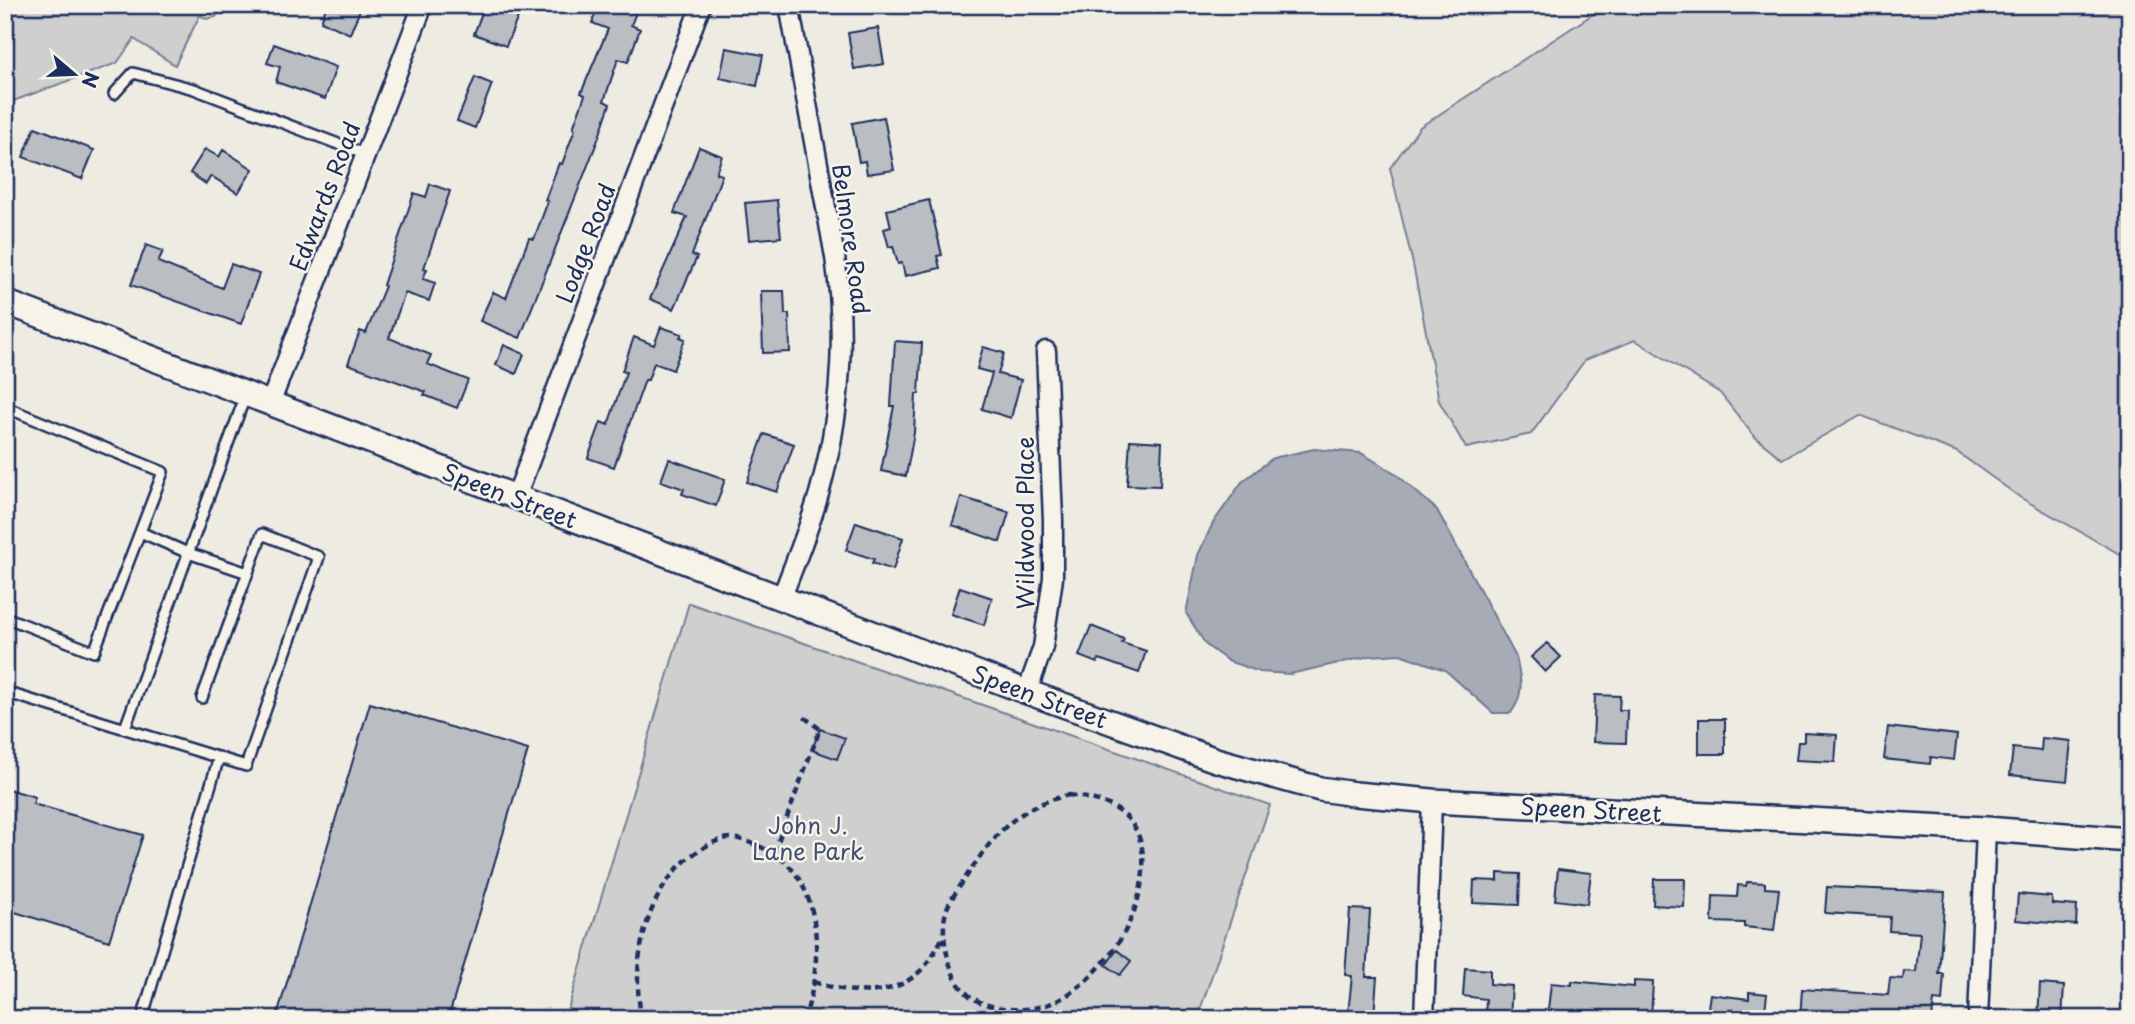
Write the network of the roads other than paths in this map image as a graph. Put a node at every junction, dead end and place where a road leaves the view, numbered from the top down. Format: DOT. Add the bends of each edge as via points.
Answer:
graph roads {
  1 [pos="423,5"];
  2 [pos="701,5"];
  3 [pos="789,5"];
  4 [pos="114,94"];
  5 [pos="367,155"];
  6 [pos="5,302"];
  7 [pos="1046,351"];
  8 [pos="246,394"];
  9 [pos="270,404"];
  10 [pos="5,407"];
  11 [pos="516,497"];
  12 [pos="140,533"];
  13 [pos="188,554"];
  14 [pos="248,573"];
  15 [pos="781,599"];
  16 [pos="5,617"];
  17 [pos="5,692"];
  18 [pos="1027,692"];
  19 [pos="202,698"];
  20 [pos="125,728"];
  21 [pos="219,757"];
  22 [pos="1432,801"];
  23 [pos="1986,829"];
  24 [pos="2130,840"];
  25 [pos="142,1019"];
  26 [pos="1424,1019"];
  27 [pos="1978,1019"];
  1 -- 5 [label="street, Edwards Road"];
  2 -- 11 [label="street, Lodge Road"];
  3 -- 15 [label="street, Belmore Road" via="839,282 840,329 826,468"];
  4 -- 5 [label="lane" via="133,73 194,89"];
  5 -- 9 [label="street, Edwards Road"];
  6 -- 8 [label="street, Speen Street"];
  7 -- 18 [label="street, Wildwood Place" via="1053,578 1043,647"];
  8 -- 9 [label="street, Speen Street"];
  8 -- 13 [label="lane"];
  9 -- 11 [label="street, Speen Street"];
  10 -- 12 [label="lane" via="163,472"];
  11 -- 15 [label="street, Speen Street"];
  12 -- 13 [label="lane"];
  12 -- 16 [label="lane" via="94,652"];
  13 -- 14 [label="lane"];
  13 -- 20 [label="lane"];
  14 -- 19 [label="lane"];
  14 -- 21 [label="lane" via="262,534 319,557 246,766"];
  15 -- 18 [label="street, Speen Street"];
  17 -- 20 [label="lane"];
  18 -- 22 [label="street, Speen Street" via="1275,778 1355,794"];
  20 -- 21 [label="lane"];
  21 -- 25 [label="lane"];
  22 -- 23 [label="street, Speen Street"];
  22 -- 26 [label="street"];
  23 -- 24 [label="street, Speen Street"];
  23 -- 27 [label="street"];
}
